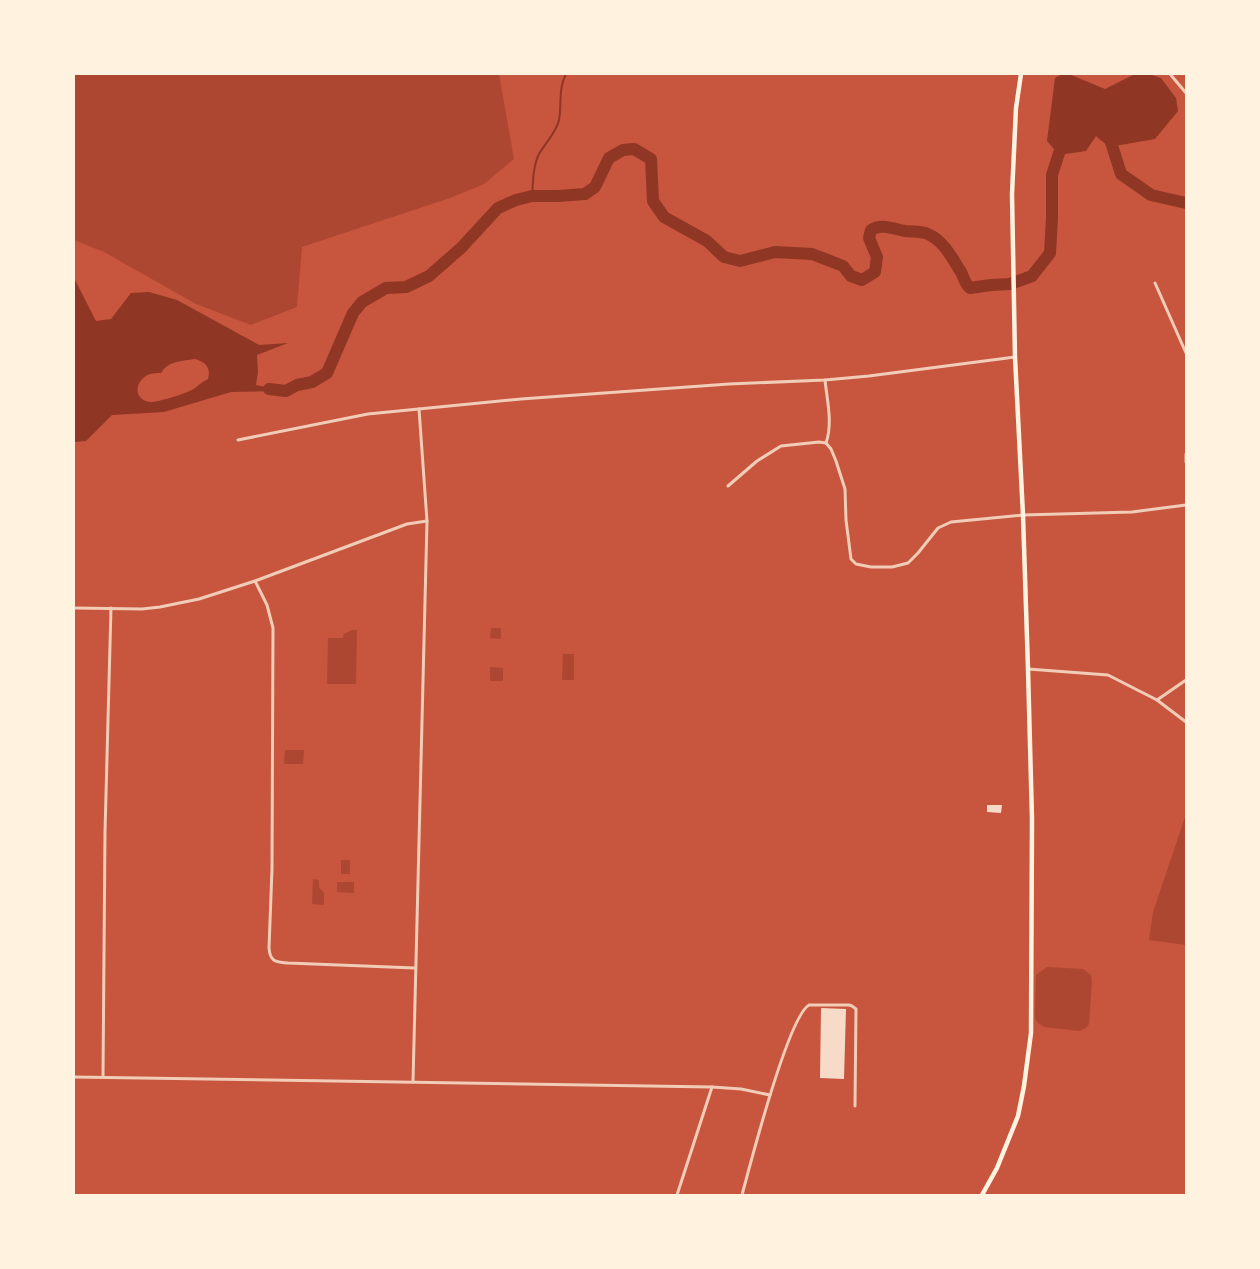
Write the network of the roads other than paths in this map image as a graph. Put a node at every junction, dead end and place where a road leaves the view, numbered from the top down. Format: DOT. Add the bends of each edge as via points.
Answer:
graph roads {
  1 [pos="1021,74"];
  2 [pos="1170,74"];
  3 [pos="1186,93"];
  4 [pos="1155,283"];
  5 [pos="1186,353"];
  6 [pos="1015,358"];
  7 [pos="826,380"];
  8 [pos="419,409"];
  9 [pos="238,440"];
  10 [pos="826,443"];
  11 [pos="1186,454"];
  12 [pos="1186,462"];
  13 [pos="728,486"];
  14 [pos="1186,505"];
  15 [pos="1023,515"];
  16 [pos="427,521"];
  17 [pos="254,581"];
  18 [pos="74,608"];
  19 [pos="111,608"];
  20 [pos="1028,669"];
  21 [pos="1186,680"];
  22 [pos="1158,700"];
  23 [pos="1186,722"];
  24 [pos="415,968"];
  25 [pos="74,1077"];
  26 [pos="103,1077"];
  27 [pos="413,1082"];
  28 [pos="712,1087"];
  29 [pos="770,1095"];
  30 [pos="855,1106"];
  31 [pos="677,1195"];
  32 [pos="742,1195"];
  33 [pos="982,1195"];
  1 -- 6 [label="main road" via="1012,194"];
  2 -- 3 [label="street"];
  4 -- 5 [label="street"];
  6 -- 7 [label="street"];
  6 -- 15 [label="main road"];
  7 -- 8 [label="street" via="729,384"];
  7 -- 10 [label="street" via="829,427"];
  8 -- 9 [label="street" via="368,414"];
  8 -- 16 [label="street"];
  10 -- 13 [label="street" via="781,446"];
  10 -- 15 [label="street" via="845,489 849,553 856,564 892,568 908,563 938,528 952,522"];
  11 -- 12 [label="street"];
  14 -- 15 [label="street" via="1132,512"];
  15 -- 20 [label="main road"];
  16 -- 17 [label="street" via="407,524"];
  16 -- 24 [label="street"];
  17 -- 19 [label="street" via="176,604 142,609"];
  17 -- 24 [label="street" via="267,605 273,628 270,955 273,960 288,963"];
  18 -- 19 [label="street"];
  19 -- 26 [label="street"];
  20 -- 22 [label="street" via="1108,675"];
  20 -- 33 [label="main road" via="1032,1033 1015,1126 998,1168"];
  21 -- 22 [label="street"];
  22 -- 23 [label="street"];
  24 -- 27 [label="street"];
  25 -- 26 [label="street"];
  26 -- 27 [label="street"];
  27 -- 28 [label="street"];
  28 -- 29 [label="street"];
  28 -- 31 [label="street"];
  29 -- 30 [label="street" via="804,1008 814,1004 849,1005 856,1012"];
  29 -- 32 [label="street"];
}
